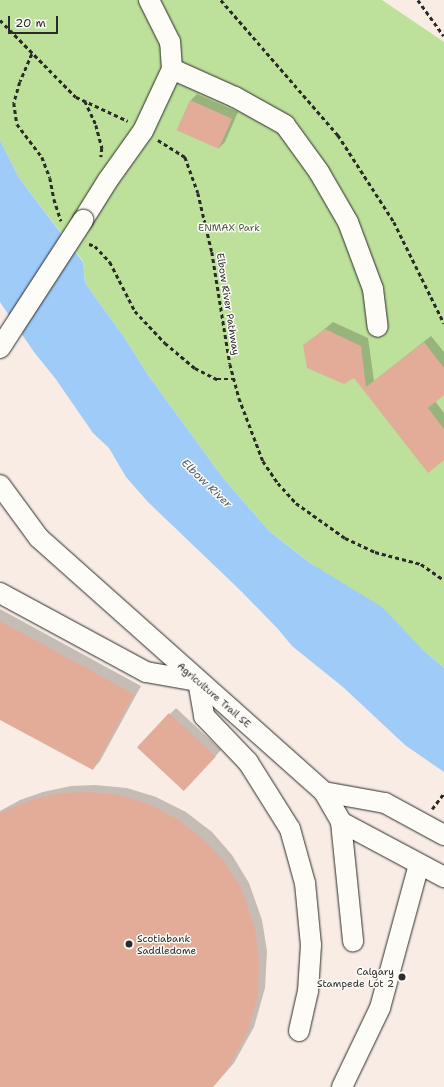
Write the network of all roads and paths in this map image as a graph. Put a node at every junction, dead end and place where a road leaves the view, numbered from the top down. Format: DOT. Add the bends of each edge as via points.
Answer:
graph roads {
  1 [pos="149,0"];
  2 [pos="221,0"];
  3 [pos="418,0"];
  4 [pos="0,20"];
  5 [pos="444,36"];
  6 [pos="172,69"];
  7 [pos="84,101"];
  8 [pos="144,131"];
  9 [pos="101,161"];
  10 [pos="444,323"];
  11 [pos="378,327"];
  12 [pos="0,348"];
  13 [pos="0,485"];
  14 [pos="444,580"];
  15 [pos="0,593"];
  16 [pos="198,681"];
  17 [pos="324,792"];
  18 [pos="341,822"];
  19 [pos="444,836"];
  20 [pos="419,864"];
  21 [pos="444,877"];
  22 [pos="353,941"];
  23 [pos="298,1032"];
  24 [pos="342,1087"];
  1 -- 6 [label="lane" via="170,42"];
  2 -- 10 [label="path" via="338,135 394,222"];
  3 -- 5 [label="path"];
  4 -- 7 [label="path, Elbow River Pathway" via="49,72 76,97"];
  6 -- 8 [label="lane"];
  6 -- 11 [label="lane" via="235,97 285,125 319,172 348,222 373,289"];
  7 -- 8 [label="path, Elbow River Pathway" via="123,118"];
  7 -- 9 [label="path" via="98,133 102,148"];
  8 -- 12 [label="lane, bridge" via="108,180"];
  8 -- 14 [label="path, Elbow River Pathway" via="185,157 198,193 212,252 232,372 245,416 263,462 296,503 345,538 375,552 421,564"];
  13 -- 16 [label="lane, Agriculture Trail SE" via="39,538"];
  15 -- 16 [label="lane" via="146,672"];
  16 -- 17 [label="lane, Agriculture Trail SE"];
  16 -- 23 [label="lane" via="204,716 248,762 290,829 305,883 311,945 308,991"];
  17 -- 18 [label="lane, Agriculture Trail SE"];
  17 -- 19 [label="lane" via="385,803"];
  18 -- 20 [label="lane"];
  18 -- 22 [label="lane, Agriculture Trail SE"];
  20 -- 21 [label="lane"];
  20 -- 24 [label="lane" via="380,1008"];
}
